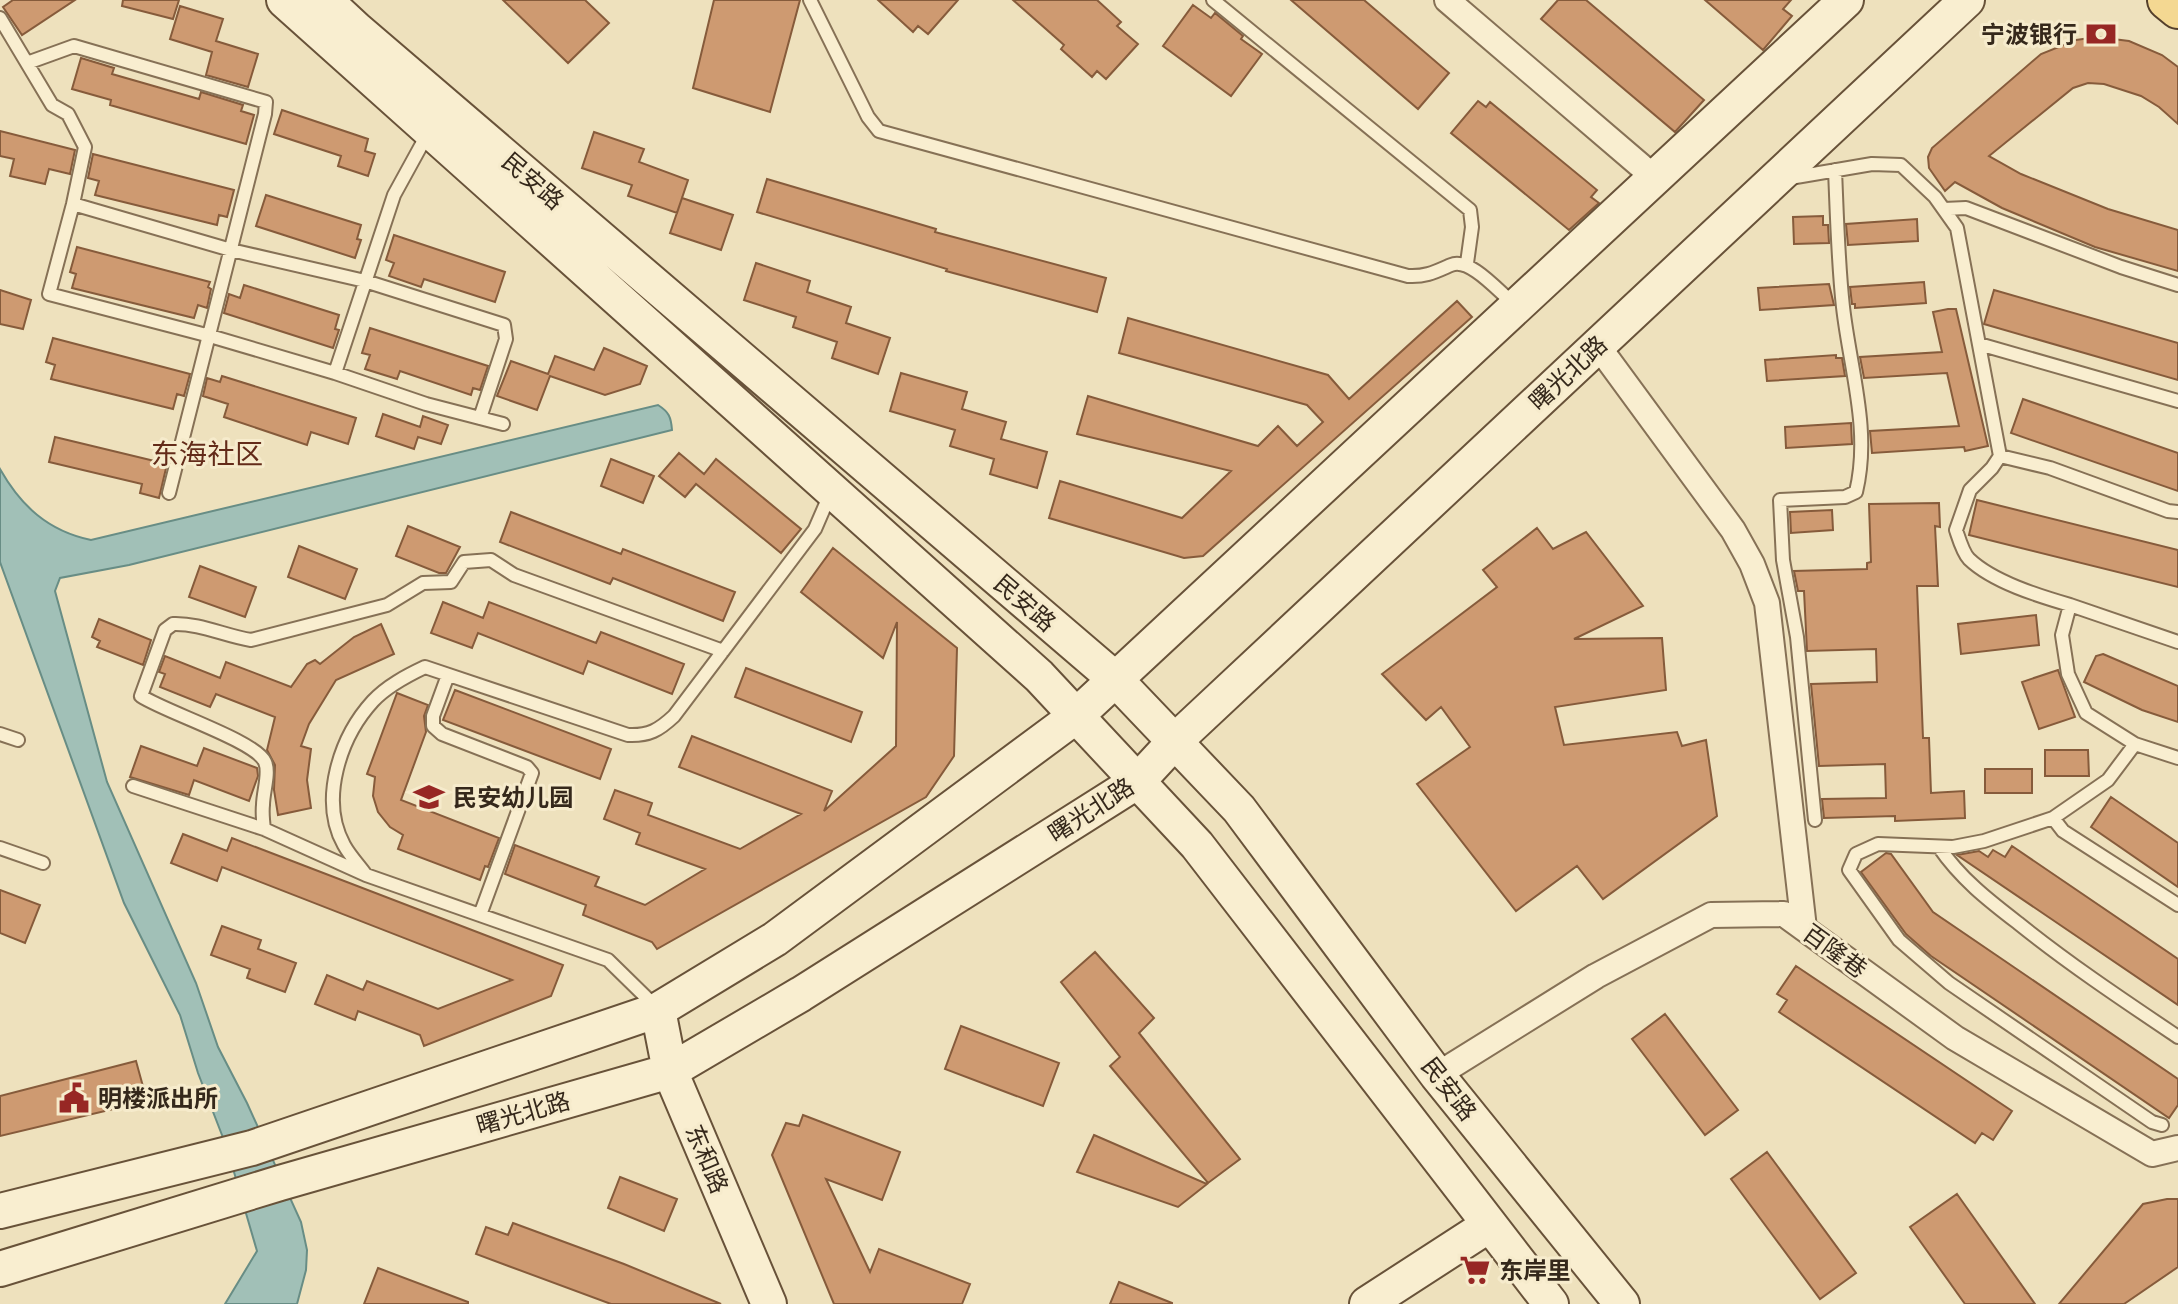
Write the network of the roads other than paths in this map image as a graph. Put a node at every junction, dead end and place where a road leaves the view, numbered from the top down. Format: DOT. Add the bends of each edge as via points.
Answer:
graph roads {
  1 [pos="284,0"];
  2 [pos="325,0"];
  3 [pos="810,0"];
  4 [pos="1213,0"];
  5 [pos="1447,0"];
  6 [pos="1846,0"];
  7 [pos="1967,0"];
  8 [pos="2167,0"];
  9 [pos="2178,9"];
  10 [pos="0,18"];
  11 [pos="27,63"];
  12 [pos="429,130"];
  13 [pos="1835,170"];
  14 [pos="1655,178"];
  15 [pos="1773,181"];
  16 [pos="73,204"];
  17 [pos="1944,209"];
  18 [pos="231,250"];
  19 [pos="1467,263"];
  20 [pos="365,281"];
  21 [pos="2178,285"];
  22 [pos="1516,306"];
  23 [pos="210,336"];
  24 [pos="1979,344"];
  25 [pos="1598,346"];
  26 [pos="335,373"];
  27 [pos="2178,401"];
  28 [pos="480,418"];
  29 [pos="503,424"];
  30 [pos="2000,456"];
  31 [pos="832,491"];
  32 [pos="169,493"];
  33 [pos="2178,512"];
  34 [pos="2070,605"];
  35 [pos="2178,642"];
  36 [pos="723,651"];
  37 [pos="448,675"];
  38 [pos="1115,679"];
  39 [pos="1076,716"];
  40 [pos="0,734"];
  41 [pos="18,740"];
  42 [pos="1175,741"];
  43 [pos="2135,744"];
  44 [pos="2178,758"];
  45 [pos="1138,781"];
  46 [pos="133,786"];
  47 [pos="2053,818"];
  48 [pos="1815,820"];
  49 [pos="264,829"];
  50 [pos="1939,847"];
  51 [pos="0,848"];
  52 [pos="43,863"];
  53 [pos="366,875"];
  54 [pos="2178,905"];
  55 [pos="480,915"];
  56 [pos="1804,928"];
  57 [pos="658,1010"];
  58 [pos="2178,1037"];
  59 [pos="670,1071"];
  60 [pos="1437,1075"];
  61 [pos="2162,1125"];
  62 [pos="2178,1148"];
  63 [pos="0,1211"];
  64 [pos="1489,1225"];
  65 [pos="0,1269"];
  66 [pos="769,1304"];
  67 [pos="1367,1304"];
  68 [pos="1551,1304"];
  69 [pos="1622,1304"];
  1 -- 12 [label="main road, 民安路"];
  2 -- 38 [label="main road, 民安路"];
  3 -- 19 [label="lane" via="879,131 1408,276 1423,277"];
  4 -- 19 [label="lane" via="1470,210"];
  5 -- 14 [label="street"];
  6 -- 14 [label="main road"];
  7 -- 15 [label="main road, 曙光北路"];
  8 -- 9 [label="main road"];
  10 -- 11 [label="lane"];
  11 -- 16 [label="lane" via="52,105 68,114 85,147"];
  11 -- 18 [label="lane" via="74,46 266,102"];
  12 -- 20 [label="lane" via="394,195"];
  12 -- 31 [label="main road, 民安路"];
  13 -- 15 [label="lane"];
  13 -- 17 [label="lane" via="1901,165"];
  13 -- 48 [label="lane" via="1843,306 1863,433 1860,473 1856,492 1845,497 1780,500"];
  14 -- 22 [label="main road"];
  15 -- 25 [label="main road, 曙光北路"];
  16 -- 18 [label="lane"];
  16 -- 23 [label="lane" via="49,294"];
  17 -- 21 [label="lane" via="1966,208"];
  17 -- 24 [label="lane" via="1957,228"];
  18 -- 20 [label="lane"];
  18 -- 23 [label="lane"];
  19 -- 22 [label="lane"];
  20 -- 26 [label="lane"];
  20 -- 28 [label="lane" via="504,325 506,339"];
  22 -- 38 [label="main road"];
  23 -- 26 [label="lane"];
  23 -- 32 [label="lane"];
  24 -- 27 [label="lane"];
  24 -- 30 [label="lane"];
  25 -- 42 [label="main road, 曙光北路"];
  25 -- 56 [label="street" via="1733,530 1767,603"];
  26 -- 28 [label="lane"];
  28 -- 29 [label="lane"];
  30 -- 33 [label="lane"];
  30 -- 34 [label="lane" via="1970,490 1956,530 1968,558 2034,594"];
  31 -- 36 [label="lane" via="815,529"];
  31 -- 39 [label="main road, 民安路" via="1039,676"];
  34 -- 35 [label="lane"];
  34 -- 43 [label="lane" via="2062,635 2068,674 2086,713"];
  36 -- 37 [label="lane" via="674,716 643,736"];
  36 -- 49 [label="lane" via="514,575 491,560 464,562 451,582 423,583 387,605 251,640 189,623 173,624 165,630 141,696 260,753 267,764"];
  37 -- 53 [label="lane" via="425,667 390,686 358,722 337,763 334,814 343,844"];
  37 -- 55 [label="lane" via="433,726 532,773"];
  38 -- 39 [label="main road"];
  38 -- 42 [label="main road, 民安路"];
  39 -- 45 [label="main road, 民安路"];
  39 -- 57 [label="main road" via="775,939"];
  40 -- 41 [label="lane"];
  42 -- 45 [label="main road, 曙光北路"];
  42 -- 60 [label="main road, 民安路" via="1239,809"];
  43 -- 44 [label="lane"];
  43 -- 47 [label="lane" via="2108,780"];
  45 -- 59 [label="main road, 曙光北路"];
  45 -- 64 [label="main road, 民安路" via="1197,845"];
  46 -- 49 [label="lane"];
  47 -- 50 [label="lane" via="1984,841"];
  47 -- 54 [label="lane" via="2063,831"];
  49 -- 53 [label="lane"];
  50 -- 58 [label="lane" via="1972,887 2050,949"];
  50 -- 61 [label="lane" via="1878,844 1856,854 1849,870 1899,940 1949,983"];
  51 -- 52 [label="lane"];
  53 -- 55 [label="lane"];
  55 -- 57 [label="lane" via="608,960"];
  56 -- 60 [label="street, 百隆巷" via="1784,914 1711,915 1596,976"];
  56 -- 62 [label="street, 百隆巷" via="1955,1038 2126,1139 2152,1154"];
  57 -- 59 [label="main road, 东和路"];
  57 -- 63 [label="main road" via="252,1148"];
  59 -- 65 [label="main road, 曙光北路"];
  59 -- 66 [label="main road, 东和路"];
  60 -- 69 [label="main road, 民安路"];
  64 -- 67 [label="main road"];
  64 -- 68 [label="main road, 民安路"];
}
